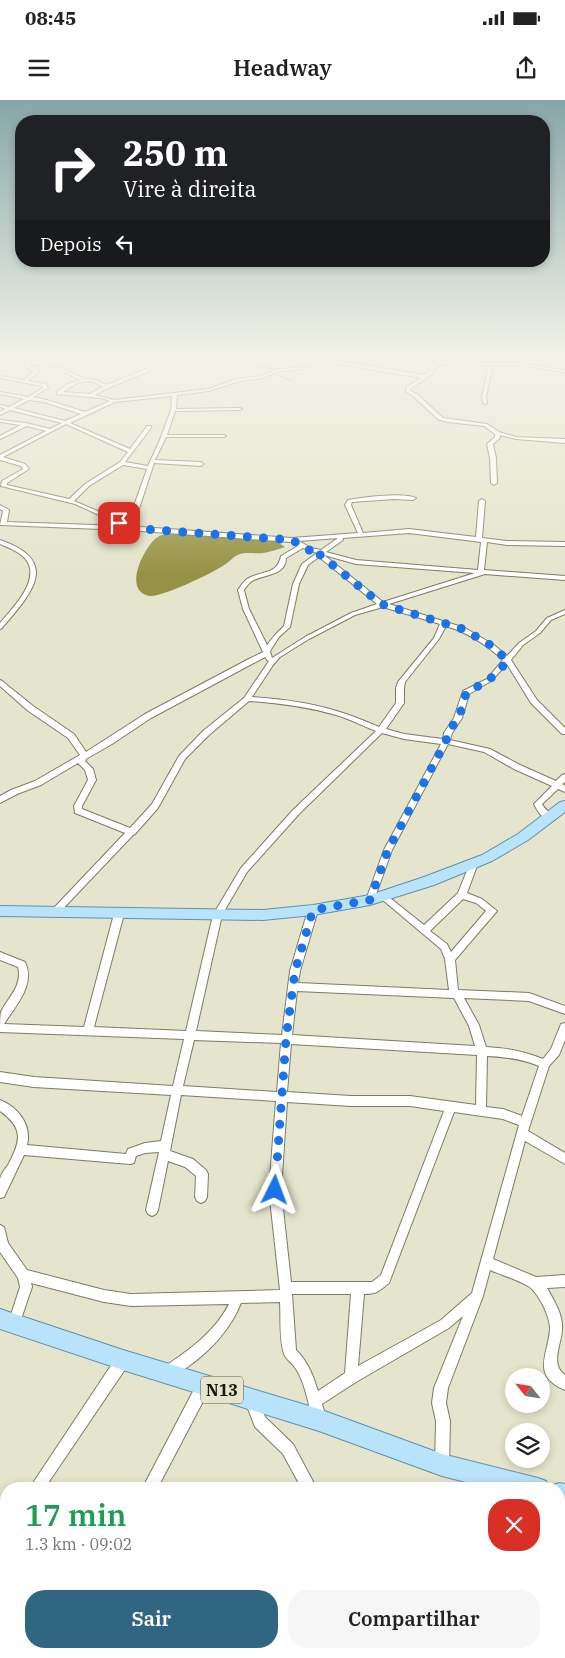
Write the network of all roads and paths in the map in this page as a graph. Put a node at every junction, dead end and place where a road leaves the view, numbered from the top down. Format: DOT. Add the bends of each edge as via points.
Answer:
graph roads {
  1 [pos="17,429"];
  2 [pos="42,429"];
  3 [pos="55,429"];
  4 [pos="80,429"];
  5 [pos="148,429"];
  6 [pos="166,429"];
  7 [pos="490,429"];
  8 [pos="50,431"];
  9 [pos="497,433"];
  10 [pos="163,436"];
  11 [pos="224,436"];
  12 [pos="0,438"];
  13 [pos="565,441"];
  14 [pos="130,450"];
  15 [pos="0,457"];
  16 [pos="152,461"];
  17 [pos="122,463"];
  18 [pos="201,464"];
  19 [pos="150,468"];
  20 [pos="494,483"];
  21 [pos="2,484"];
  22 [pos="413,498"];
  23 [pos="70,501"];
  24 [pos="482,502"];
  25 [pos="0,507"];
  26 [pos="2,523"];
  27 [pos="130,527"];
  28 [pos="360,534"];
  29 [pos="345,536"];
  30 [pos="326,538"];
  31 [pos="292,540"];
  32 [pos="482,541"];
  33 [pos="0,542"];
  34 [pos="565,544"];
  35 [pos="302,546"];
  36 [pos="330,548"];
  37 [pos="320,553"];
  38 [pos="453,569"];
  39 [pos="484,571"];
  40 [pos="463,578"];
  41 [pos="565,578"];
  42 [pos="381,604"];
  43 [pos="565,612"];
  44 [pos="444,623"];
  45 [pos="0,627"];
  46 [pos="463,629"];
  47 [pos="454,632"];
  48 [pos="445,635"];
  49 [pos="437,638"];
  50 [pos="267,652"];
  51 [pos="508,661"];
  52 [pos="270,664"];
  53 [pos="0,682"];
  54 [pos="247,699"];
  55 [pos="381,730"];
  56 [pos="565,732"];
  57 [pos="446,741"];
  58 [pos="84,755"];
  59 [pos="565,777"];
  60 [pos="561,787"];
  61 [pos="0,800"];
  62 [pos="565,805"];
  63 [pos="550,817"];
  64 [pos="132,832"];
  65 [pos="474,863"];
  66 [pos="462,895"];
  67 [pos="376,898"];
  68 [pos="313,910"];
  69 [pos="0,911"];
  70 [pos="54,913"];
  71 [pos="119,914"];
  72 [pos="218,915"];
  73 [pos="424,931"];
  74 [pos="0,956"];
  75 [pos="450,959"];
  76 [pos="293,987"];
  77 [pos="455,994"];
  78 [pos="565,1010"];
  79 [pos="0,1022"];
  80 [pos="565,1027"];
  81 [pos="0,1028"];
  82 [pos="88,1030"];
  83 [pos="191,1035"];
  84 [pos="286,1039"];
  85 [pos="482,1052"];
  86 [pos="545,1064"];
  87 [pos="0,1077"];
  88 [pos="177,1090"];
  89 [pos="283,1097"];
  90 [pos="0,1105"];
  91 [pos="451,1107"];
  92 [pos="480,1110"];
  93 [pos="524,1128"];
  94 [pos="20,1150"];
  95 [pos="165,1151"];
  96 [pos="565,1159"];
  97 [pos="0,1193"];
  98 [pos="201,1197"];
  99 [pos="152,1210"];
  100 [pos="0,1231"];
  101 [pos="487,1263"];
  102 [pos="23,1275"];
  103 [pos="565,1281"];
  104 [pos="536,1283"];
  105 [pos="358,1288"];
  106 [pos="286,1292"];
  107 [pos="477,1296"];
  108 [pos="237,1298"];
  109 [pos="7,1322"];
  110 [pos="123,1360"];
  111 [pos="166,1373"];
  112 [pos="351,1377"];
  113 [pos="565,1383"];
  114 [pos="204,1385"];
  115 [pos="251,1400"];
  116 [pos="317,1410"];
  117 [pos="442,1465"];
  118 [pos="43,1482"];
  119 [pos="153,1482"];
  120 [pos="306,1482"];
  121 [pos="510,1482"];
  1 -- 12 [label="street"];
  2 -- 8 [label="street"];
  3 -- 8 [label="street"];
  4 -- 14 [label="street"];
  5 -- 14 [label="street"];
  6 -- 10 [label="street"];
  7 -- 9 [label="street"];
  8 -- 15 [label="street"];
  9 -- 13 [label="street" via="516,438"];
  9 -- 20 [label="street" via="498,437 490,444"];
  10 -- 11 [label="street"];
  10 -- 16 [label="street"];
  14 -- 17 [label="street"];
  15 -- 21 [label="street" via="26,469"];
  16 -- 18 [label="street"];
  16 -- 19 [label="street"];
  17 -- 19 [label="street"];
  17 -- 23 [label="street" via="87,484"];
  19 -- 27 [label="street"];
  21 -- 23 [label="street"];
  22 -- 28 [label="street" via="350,501 348,505"];
  23 -- 27 [label="street"];
  24 -- 32 [label="street"];
  25 -- 26 [label="street" via="6,510"];
  26 -- 27 [label="street"];
  27 -- 31 [label="street"];
  28 -- 29 [label="street"];
  28 -- 32 [label="street" via="409,531"];
  29 -- 30 [label="street"];
  29 -- 36 [label="street"];
  30 -- 31 [label="street"];
  30 -- 36 [label="street"];
  31 -- 35 [label="street"];
  32 -- 34 [label="street"];
  32 -- 39 [label="street"];
  33 -- 45 [label="street" via="23,553 33,565 34,574 27,594"];
  35 -- 37 [label="street"];
  35 -- 50 [label="street" via="283,557 283,563 277,570 249,580 241,590 245,611"];
  36 -- 37 [label="street"];
  36 -- 38 [label="street" via="356,562"];
  37 -- 42 [label="street"];
  37 -- 50 [label="street" via="302,568 289,622"];
  38 -- 39 [label="street"];
  38 -- 40 [label="street"];
  39 -- 40 [label="street"];
  39 -- 41 [label="street"];
  40 -- 42 [label="street"];
  42 -- 44 [label="street"];
  42 -- 52 [label="street" via="322,630"];
  43 -- 51 [label="street" via="549,619 521,644"];
  44 -- 46 [label="street"];
  44 -- 49 [label="street"];
  46 -- 47 [label="street"];
  46 -- 51 [label="street" via="492,646"];
  48 -- 49 [label="street"];
  49 -- 55 [label="street" via="402,682 400,703"];
  50 -- 52 [label="street"];
  50 -- 58 [label="street" via="148,716"];
  51 -- 56 [label="street" via="534,702"];
  51 -- 57 [label="street" via="489,680 466,693"];
  52 -- 54 [label="street"];
  53 -- 58 [label="street" via="30,708 71,736"];
  54 -- 55 [label="street" via="290,703 341,714"];
  54 -- 64 [label="street" via="182,758 155,806"];
  55 -- 57 [label="street" via="415,739"];
  55 -- 72 [label="street" via="268,842 244,870"];
  57 -- 60 [label="street" via="492,752"];
  57 -- 67 [label="street" via="388,850"];
  58 -- 61 [label="street" via="38,783"];
  58 -- 64 [label="street" via="81,761 89,769 92,780 78,811"];
  59 -- 60 [label="street"];
  60 -- 63 [label="street" via="538,804"];
  62 -- 63 [label="main road"];
  63 -- 65 [label="main road" via="523,837"];
  64 -- 70 [label="street"];
  65 -- 66 [label="street"];
  65 -- 67 [label="main road"];
  66 -- 73 [label="street"];
  66 -- 75 [label="street" via="492,910"];
  67 -- 68 [label="main road"];
  67 -- 73 [label="street"];
  68 -- 72 [label="main road"];
  68 -- 76 [label="street"];
  69 -- 70 [label="main road"];
  70 -- 71 [label="main road"];
  71 -- 72 [label="main road"];
  71 -- 82 [label="street"];
  72 -- 83 [label="street"];
  73 -- 75 [label="street" via="444,948"];
  74 -- 79 [label="street" via="22,965 25,971 25,980"];
  75 -- 77 [label="street"];
  76 -- 77 [label="street"];
  76 -- 84 [label="street"];
  77 -- 78 [label="street" via="530,996"];
  77 -- 85 [label="street" via="474,1025"];
  80 -- 86 [label="street" via="555,1052"];
  81 -- 82 [label="street"];
  82 -- 83 [label="street"];
  83 -- 84 [label="street"];
  83 -- 88 [label="street"];
  84 -- 85 [label="street"];
  84 -- 89 [label="street"];
  85 -- 86 [label="street" via="510,1053"];
  85 -- 92 [label="street"];
  86 -- 93 [label="street"];
  87 -- 88 [label="street"];
  88 -- 89 [label="street"];
  88 -- 95 [label="street"];
  89 -- 91 [label="street" via="410,1101"];
  89 -- 106 [label="street" via="275,1190"];
  90 -- 94 [label="street" via="22,1125"];
  91 -- 92 [label="street"];
  91 -- 105 [label="street" via="385,1279 374,1288"];
  92 -- 93 [label="street" via="503,1114"];
  93 -- 96 [label="street"];
  93 -- 101 [label="street"];
  94 -- 95 [label="street" via="130,1159 132,1153 145,1148"];
  94 -- 97 [label="street"];
  95 -- 98 [label="street" via="194,1164 202,1174"];
  95 -- 99 [label="street"];
  100 -- 102 [label="street" via="2,1245"];
  101 -- 104 [label="street"];
  101 -- 107 [label="street"];
  102 -- 108 [label="street" via="131,1300"];
  102 -- 109 [label="street" via="26,1287"];
  103 -- 104 [label="street"];
  104 -- 113 [label="street" via="553,1312 556,1326 549,1360 552,1371 558,1380"];
  105 -- 106 [label="street"];
  105 -- 112 [label="street"];
  106 -- 108 [label="street"];
  106 -- 116 [label="street" via="290,1353 300,1363"];
  107 -- 112 [label="street" via="445,1324"];
  107 -- 117 [label="street" via="441,1388"];
  108 -- 111 [label="street" via="222,1328 190,1357"];
  109 -- 110 [label="main road, N13"];
  110 -- 111 [label="main road, N13"];
  110 -- 118 [label="street"];
  111 -- 114 [label="main road, N13"];
  112 -- 116 [label="street"];
  114 -- 115 [label="main road, N13"];
  114 -- 119 [label="street"];
  115 -- 116 [label="main road, N13"];
  115 -- 120 [label="street" via="260,1422 288,1449"];
  116 -- 117 [label="main road, N13"];
  117 -- 121 [label="main road, N13"];
}
